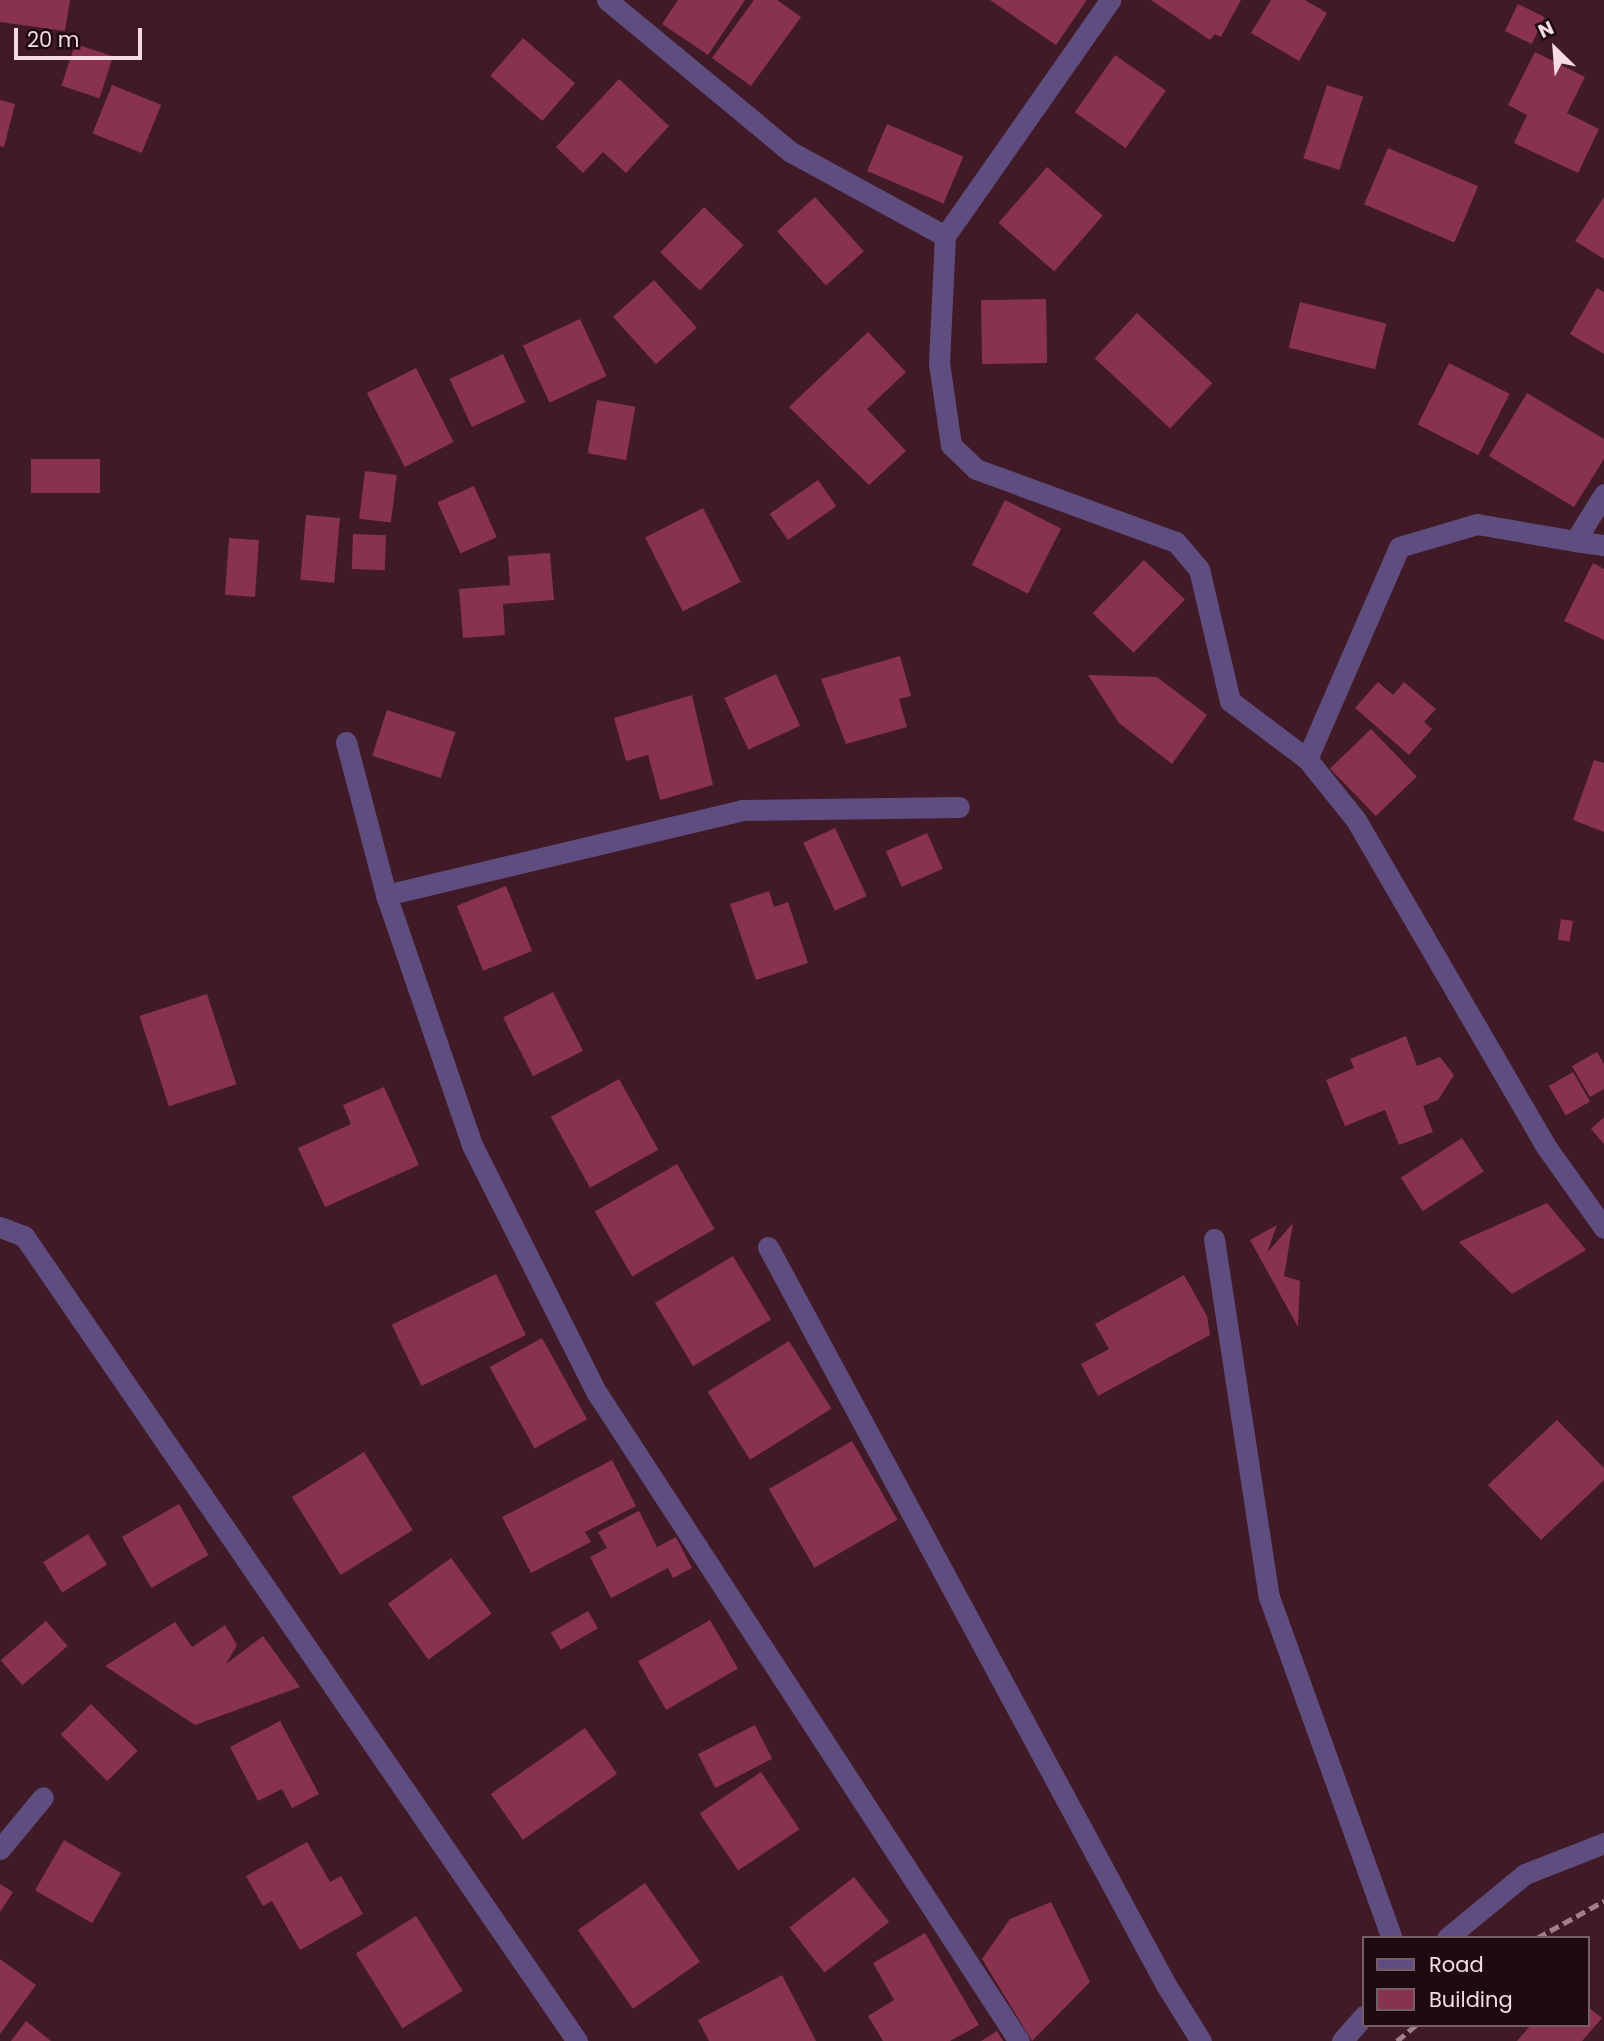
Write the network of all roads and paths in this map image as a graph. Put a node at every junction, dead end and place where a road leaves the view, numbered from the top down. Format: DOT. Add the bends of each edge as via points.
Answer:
graph roads {
  1 [pos="607,0"];
  2 [pos="1110,0"];
  3 [pos="945,236"];
  4 [pos="1604,494"];
  5 [pos="1575,541"];
  6 [pos="1604,545"];
  7 [pos="346,742"];
  8 [pos="1307,760"];
  9 [pos="960,807"];
  10 [pos="386,895"];
  11 [pos="0,1227"];
  12 [pos="1604,1228"];
  13 [pos="1214,1239"];
  14 [pos="768,1247"];
  15 [pos="43,1797"];
  16 [pos="1604,1843"];
  17 [pos="0,1849"];
  18 [pos="1391,1936"];
  19 [pos="1449,1936"];
  20 [pos="1362,2019"];
  21 [pos="577,2041"];
  22 [pos="1019,2041"];
  23 [pos="1201,2041"];
  24 [pos="1342,2041"];
  1 -- 3 [label="street" via="791,152"];
  2 -- 3 [label="street"];
  3 -- 8 [label="street" via="939,363 951,444 976,470 1176,542 1199,569 1230,701"];
  4 -- 5 [label="street"];
  5 -- 6 [label="street"];
  5 -- 8 [label="street" via="1477,524 1399,547"];
  7 -- 10 [label="street"];
  8 -- 12 [label="street" via="1356,820 1547,1148"];
  9 -- 10 [label="street" via="741,810"];
  10 -- 22 [label="street" via="472,1146 597,1393"];
  11 -- 21 [label="street" via="24,1236"];
  13 -- 18 [label="street" via="1269,1597"];
  14 -- 23 [label="street" via="1166,1985"];
  15 -- 17 [label="street"];
  16 -- 19 [label="street" via="1525,1874"];
  20 -- 24 [label="street"];
}
